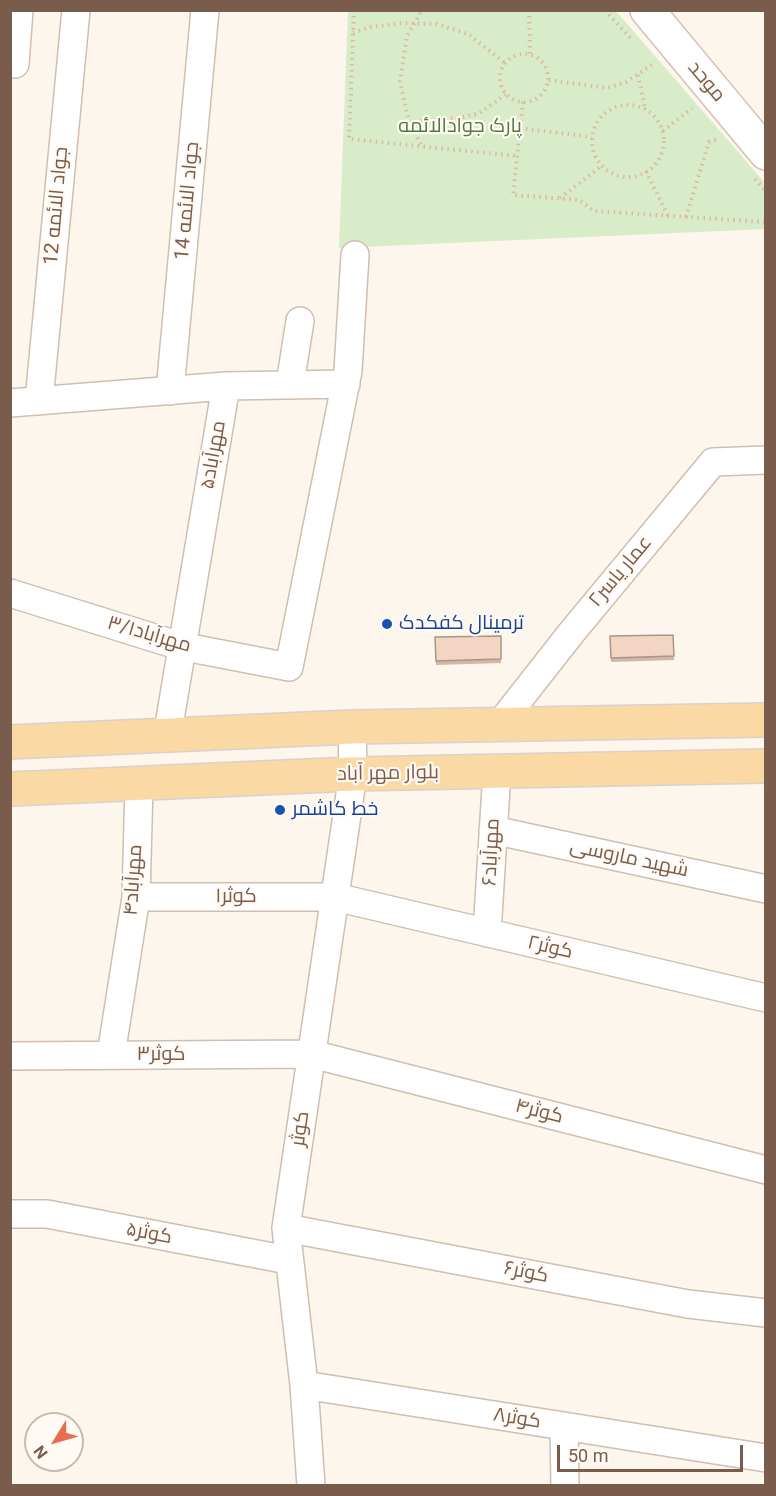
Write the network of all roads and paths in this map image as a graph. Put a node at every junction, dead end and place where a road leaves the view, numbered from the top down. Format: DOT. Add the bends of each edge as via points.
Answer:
graph roads {
  1 [pos="19,10"];
  2 [pos="76,10"];
  3 [pos="205,10"];
  4 [pos="354,10"];
  5 [pos="422,10"];
  6 [pos="529,10"];
  7 [pos="647,10"];
  8 [pos="413,23"];
  9 [pos="353,33"];
  10 [pos="530,54"];
  11 [pos="505,63"];
  12 [pos="15,64"];
  13 [pos="653,64"];
  14 [pos="639,75"];
  15 [pos="549,80"];
  16 [pos="506,94"];
  17 [pos="523,102"];
  18 [pos="692,108"];
  19 [pos="645,109"];
  20 [pos="409,122"];
  21 [pos="520,128"];
  22 [pos="663,131"];
  23 [pos="592,138"];
  24 [pos="719,139"];
  25 [pos="422,145"];
  26 [pos="765,153"];
  27 [pos="517,156"];
  28 [pos="603,165"];
  29 [pos="646,171"];
  30 [pos="560,198"];
  31 [pos="668,216"];
  32 [pos="686,217"];
  33 [pos="765,222"];
  34 [pos="355,255"];
  35 [pos="300,321"];
  36 [pos="290,384"];
  37 [pos="346,384"];
  38 [pos="225,386"];
  39 [pos="170,391"];
  40 [pos="39,401"];
  41 [pos="10,403"];
  42 [pos="765,460"];
  43 [pos="10,593"];
  44 [pos="180,646"];
  45 [pos="765,720"];
  46 [pos="499,725"];
  47 [pos="352,728"];
  48 [pos="166,737"];
  49 [pos="10,742"];
  50 [pos="765,766"];
  51 [pos="496,771"];
  52 [pos="353,774"];
  53 [pos="139,785"];
  54 [pos="10,789"];
  55 [pos="493,830"];
  56 [pos="765,889"];
  57 [pos="136,897"];
  58 [pos="335,897"];
  59 [pos="487,933"];
  60 [pos="765,998"];
  61 [pos="312,1054"];
  62 [pos="111,1055"];
  63 [pos="10,1056"];
  64 [pos="765,1170"];
  65 [pos="10,1214"];
  66 [pos="286,1228"];
  67 [pos="288,1260"];
  68 [pos="765,1314"];
  69 [pos="304,1385"];
  70 [pos="564,1426"];
  71 [pos="765,1458"];
  72 [pos="311,1485"];
  73 [pos="565,1485"];
  1 -- 12 [label="street"];
  2 -- 40 [label="street, جواد الائمه 12"];
  3 -- 39 [label="street, جواد الائمه 14"];
  4 -- 9 [label="path"];
  5 -- 8 [label="path"];
  6 -- 10 [label="path"];
  7 -- 26 [label="street, موحد"];
  8 -- 9 [label="path" via="370,27"];
  8 -- 11 [label="path" via="437,24 468,34"];
  8 -- 20 [label="path" via="401,62 400,82"];
  9 -- 25 [label="path" via="349,139"];
  10 -- 11 [label="path" via="516,55"];
  10 -- 15 [label="path" via="546,67"];
  11 -- 16 [label="path" via="500,79"];
  13 -- 14 [label="path"];
  14 -- 15 [label="path" via="607,88"];
  14 -- 19 [label="path"];
  15 -- 17 [label="path" via="543,94"];
  16 -- 17 [label="path"];
  16 -- 20 [label="path" via="480,113"];
  17 -- 21 [label="path"];
  18 -- 22 [label="path"];
  19 -- 22 [label="path" via="655,116"];
  19 -- 23 [label="path" via="622,105 611,109 595,126"];
  20 -- 25 [label="path"];
  21 -- 23 [label="path"];
  21 -- 27 [label="path"];
  22 -- 29 [label="path" via="663,150 658,161"];
  23 -- 28 [label="path" via="593,149"];
  24 -- 32 [label="path" via="709,142"];
  25 -- 27 [label="path"];
  27 -- 30 [label="path" via="513,195"];
  28 -- 29 [label="path" via="616,175 627,177"];
  28 -- 30 [label="path"];
  29 -- 31 [label="path"];
  30 -- 31 [label="path" via="579,200 594,211"];
  31 -- 32 [label="path"];
  32 -- 33 [label="path"];
  34 -- 37 [label="street"];
  35 -- 36 [label="street"];
  36 -- 37 [label="street"];
  36 -- 38 [label="street"];
  37 -- 44 [label="street, مهرآباد۳/۱" via="289,668"];
  38 -- 39 [label="street"];
  38 -- 44 [label="street, مهرآباد۵"];
  39 -- 40 [label="street"];
  40 -- 41 [label="street"];
  42 -- 46 [label="street, عمار یاسر۲" via="713,462"];
  43 -- 44 [label="street, مهرآباد۳/۱"];
  44 -- 48 [label="street, مهرآباد۵"];
  45 -- 46 [label="main road"];
  46 -- 47 [label="main road"];
  47 -- 48 [label="main road"];
  47 -- 52 [label="street, کوثر"];
  48 -- 49 [label="main road"];
  50 -- 51 [label="main road, بلوار مهر آباد"];
  51 -- 52 [label="main road, بلوار مهر آباد"];
  51 -- 55 [label="street, مهرآباد۶"];
  52 -- 53 [label="main road, بلوار مهر آباد"];
  52 -- 58 [label="street, کوثر"];
  53 -- 54 [label="main road, بلوار مهر آباد"];
  53 -- 57 [label="street, مهرآباد۴"];
  55 -- 56 [label="street, شهید ماروسی"];
  55 -- 59 [label="street, مهرآباد۶"];
  57 -- 58 [label="street, کوثر۱"];
  57 -- 62 [label="street, مهرآباد۴"];
  58 -- 59 [label="street, کوثر۲"];
  58 -- 61 [label="street, کوثر"];
  59 -- 60 [label="street, کوثر۲"];
  61 -- 62 [label="street, کوثر۳"];
  61 -- 64 [label="street, کوثر۴"];
  61 -- 66 [label="street, کوثر"];
  62 -- 63 [label="street, کوثر۳"];
  65 -- 67 [label="street, کوثر۵" via="47,1214"];
  66 -- 67 [label="street, کوثر"];
  66 -- 68 [label="street, کوثر۶" via="688,1304"];
  67 -- 69 [label="street, کوثر"];
  69 -- 70 [label="street, کوثر۸"];
  69 -- 72 [label="street, کوثر"];
  70 -- 71 [label="street, کوثر۸"];
  70 -- 73 [label="street"];
}
